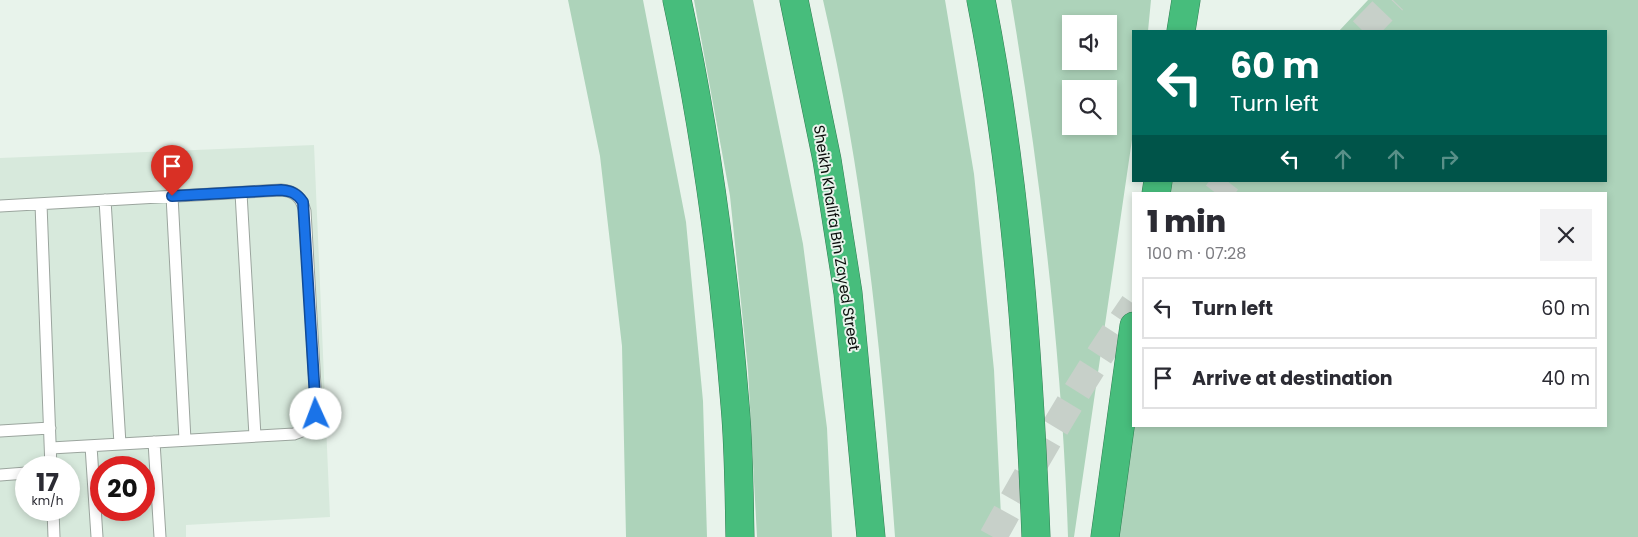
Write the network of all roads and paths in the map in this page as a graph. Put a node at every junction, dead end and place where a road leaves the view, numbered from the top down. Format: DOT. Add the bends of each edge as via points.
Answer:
graph roads {
  1 [pos="677,0"];
  2 [pos="794,0"];
  3 [pos="981,0"];
  4 [pos="1186,0"];
  5 [pos="1181,30"];
  6 [pos="241,193"];
  7 [pos="172,196"];
  8 [pos="105,200"];
  9 [pos="41,204"];
  10 [pos="0,206"];
  11 [pos="1132,341"];
  12 [pos="50,428"];
  13 [pos="0,431"];
  14 [pos="256,436"];
  15 [pos="185,440"];
  16 [pos="154,442"];
  17 [pos="120,444"];
  18 [pos="91,446"];
  19 [pos="51,448"];
  20 [pos="51,456"];
  21 [pos="15,474"];
  22 [pos="0,475"];
  23 [pos="53,521"];
  24 [pos="54,537"];
  25 [pos="97,537"];
  26 [pos="160,537"];
  27 [pos="740,537"];
  28 [pos="871,537"];
  29 [pos="1036,537"];
  30 [pos="1105,537"];
  1 -- 27 [label="highway" via="710,170 723,270 735,407"];
  2 -- 28 [label="highway, Sheikh Khalifa Bin Zayed Street" via="827,160 848,293"];
  3 -- 29 [label="highway" via="999,107 1017,260 1032,429"];
  4 -- 5 [label="highway"];
  6 -- 7 [label="lane"];
  6 -- 14 [label="lane"];
  6 -- 14 [label="lane" via="290,191 303,202 316,403 312,424 304,431"];
  7 -- 8 [label="lane"];
  7 -- 15 [label="lane"];
  8 -- 9 [label="lane"];
  8 -- 17 [label="lane"];
  9 -- 10 [label="lane"];
  9 -- 12 [label="lane"];
  11 -- 30 [label="highway"];
  12 -- 13 [label="lane"];
  12 -- 19 [label="lane"];
  14 -- 15 [label="lane"];
  15 -- 16 [label="lane"];
  16 -- 17 [label="lane"];
  16 -- 26 [label="lane"];
  17 -- 18 [label="lane"];
  18 -- 19 [label="lane"];
  18 -- 25 [label="lane"];
  19 -- 20 [label="lane"];
  21 -- 22 [label="lane"];
  23 -- 24 [label="lane"];
}
